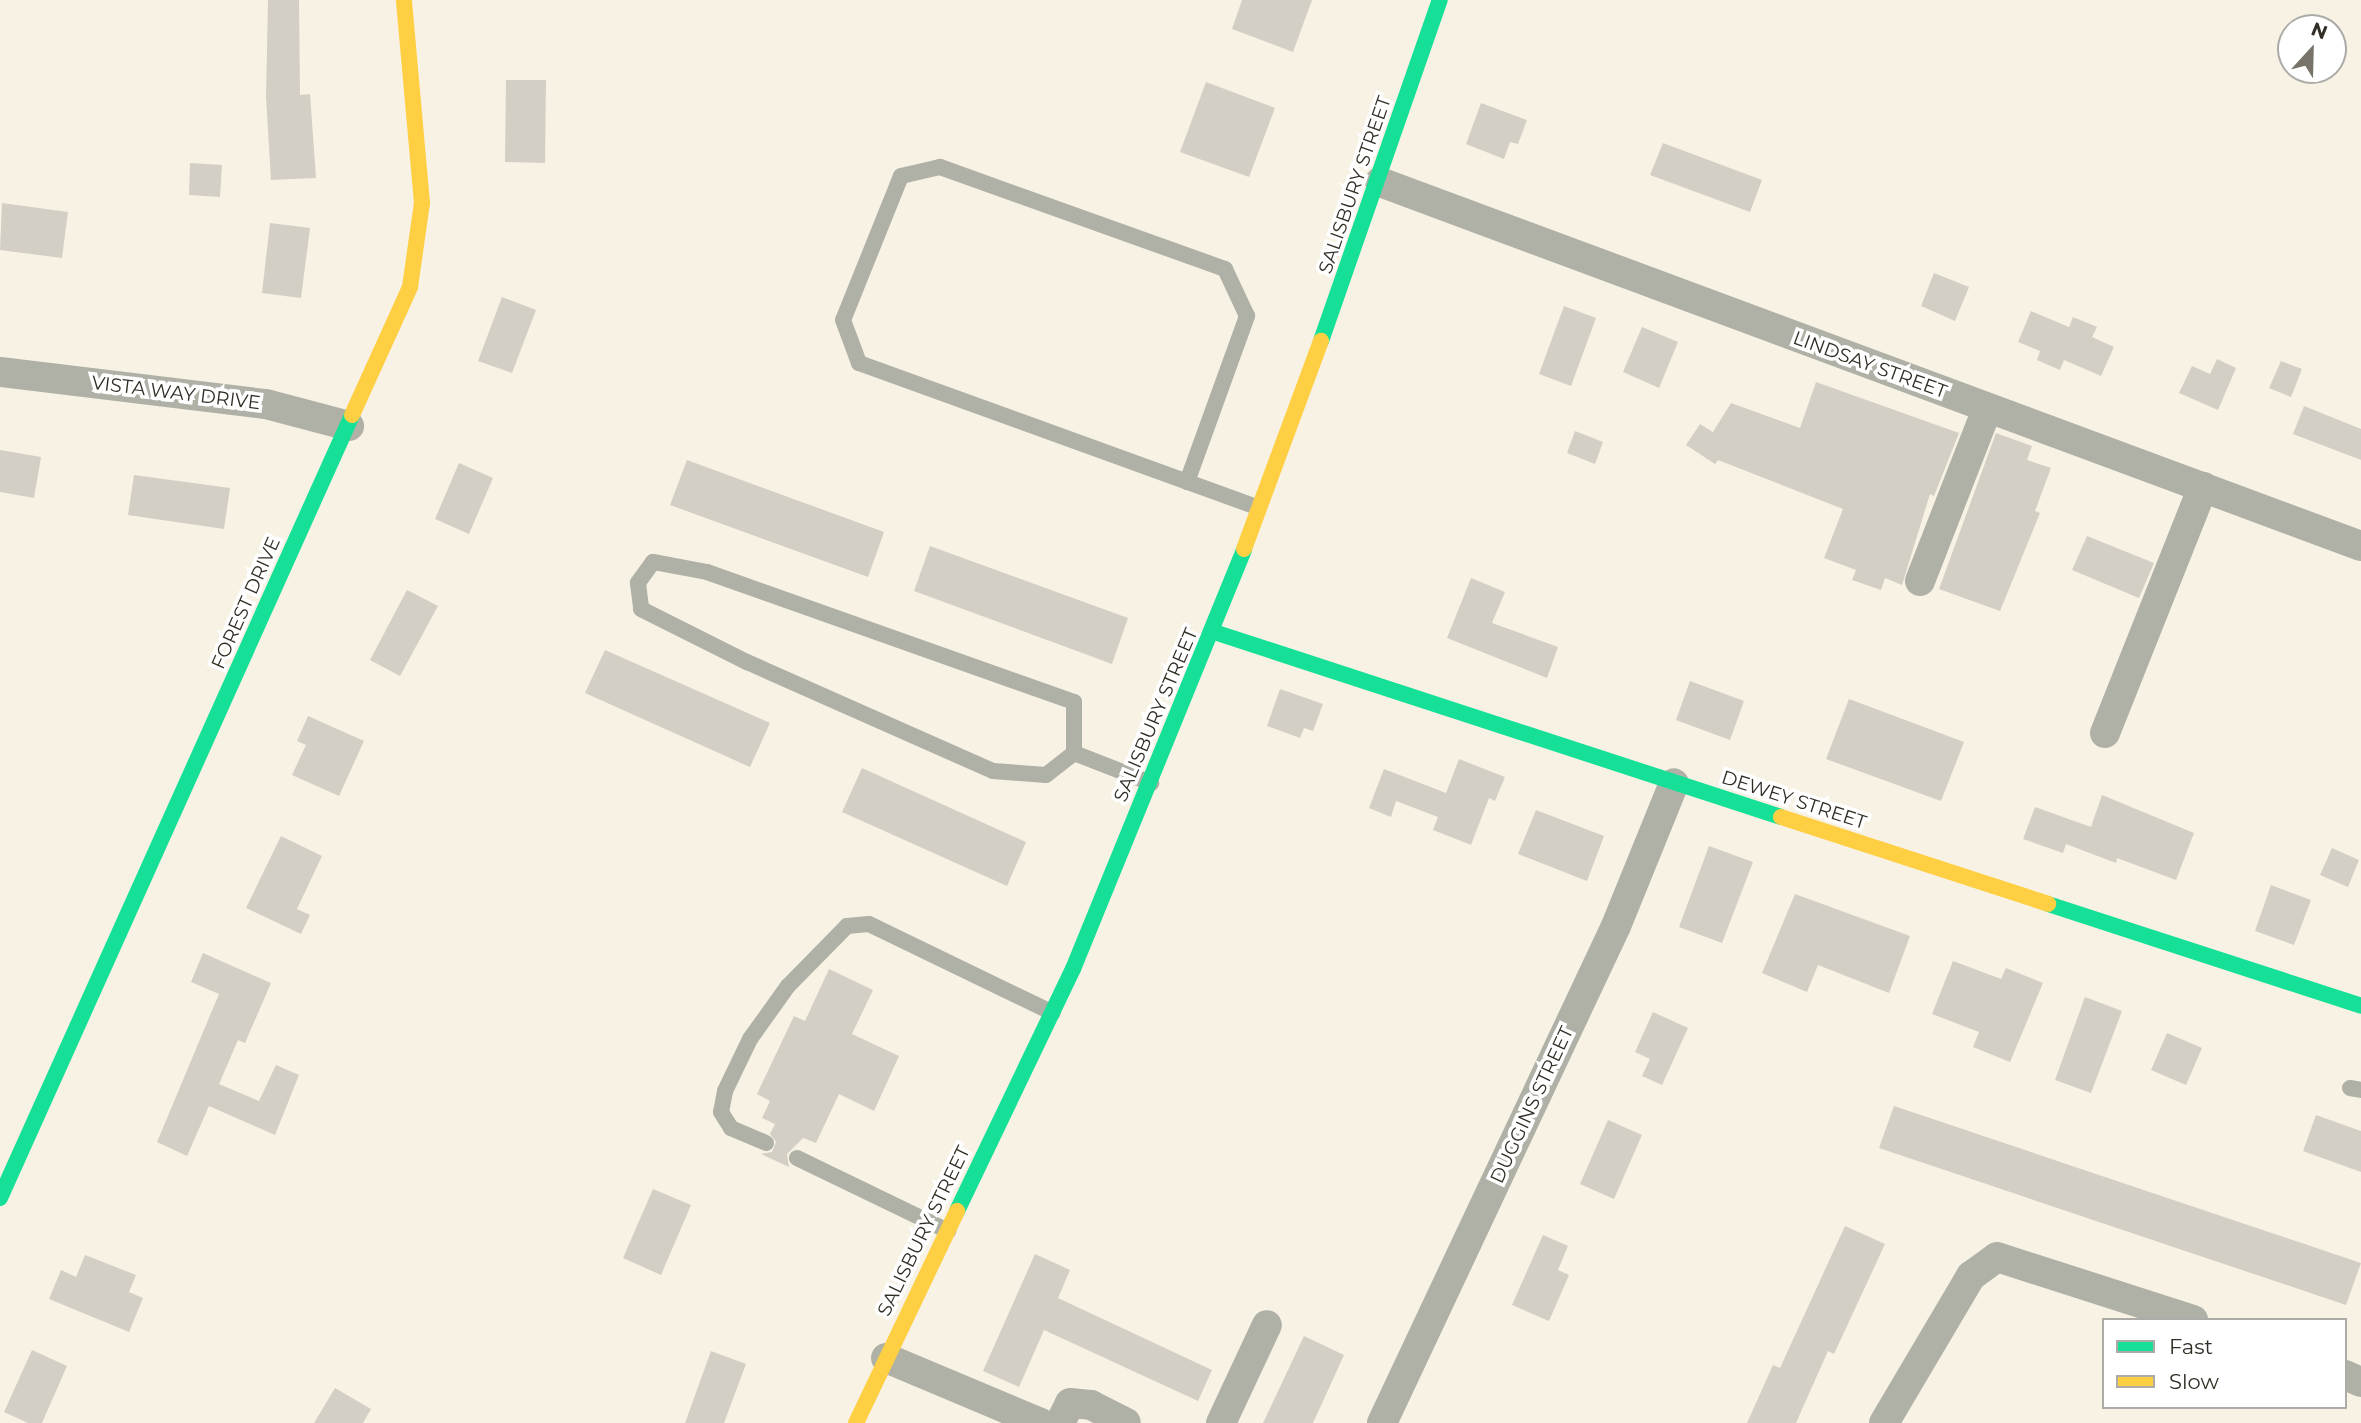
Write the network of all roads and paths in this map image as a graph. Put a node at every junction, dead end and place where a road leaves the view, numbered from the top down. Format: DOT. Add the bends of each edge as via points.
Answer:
graph roads {
  1 [pos="404,0"];
  2 [pos="1440,0"];
  3 [pos="1380,182"];
  4 [pos="0,372"];
  5 [pos="1987,409"];
  6 [pos="349,426"];
  7 [pos="1187,482"];
  8 [pos="2203,487"];
  9 [pos="1259,508"];
  10 [pos="2361,546"];
  11 [pos="1920,581"];
  12 [pos="1214,632"];
  13 [pos="2105,733"];
  14 [pos="1074,753"];
  15 [pos="1151,783"];
  16 [pos="1674,783"];
  17 [pos="2361,1006"];
  18 [pos="1053,1013"];
  19 [pos="766,1143"];
  20 [pos="797,1158"];
  21 [pos="0,1198"];
  22 [pos="948,1230"];
  23 [pos="2187,1318"];
  24 [pos="1267,1325"];
  25 [pos="886,1358"];
  26 [pos="856,1423"];
  27 [pos="1041,1423"];
  28 [pos="1060,1423"];
  29 [pos="1126,1423"];
  30 [pos="1221,1423"];
  31 [pos="1382,1423"];
  32 [pos="1884,1423"];
  1 -- 6 [label="street, FOREST DRIVE" via="422,203 419,251 387,344"];
  2 -- 3 [label="street, SALISBURY STREET"];
  3 -- 5 [label="street, LINDSAY STREET"];
  3 -- 9 [label="street, SALISBURY STREET"];
  4 -- 6 [label="street, VISTA WAY DRIVE" via="266,404"];
  5 -- 8 [label="street, LINDSAY STREET"];
  5 -- 11 [label="street"];
  6 -- 21 [label="street, FOREST DRIVE"];
  7 -- 7 [label="lane" via="859,363 843,320 901,176 940,167 1225,269 1247,316"];
  7 -- 9 [label="lane"];
  8 -- 10 [label="street, LINDSAY STREET"];
  8 -- 13 [label="street"];
  9 -- 12 [label="street, SALISBURY STREET"];
  12 -- 15 [label="street, SALISBURY STREET"];
  12 -- 16 [label="street, DEWEY STREET"];
  14 -- 14 [label="lane" via="1046,775 993,771 747,662 642,608 638,583 653,562 707,572 1074,702"];
  14 -- 15 [label="lane"];
  15 -- 18 [label="street, SALISBURY STREET"];
  16 -- 17 [label="street, DEWEY STREET"];
  16 -- 31 [label="street, DUGGINS STREET" via="1616,926"];
  18 -- 19 [label="lane" via="869,924 847,926 788,986 750,1039 725,1091 721,1112 731,1128"];
  18 -- 22 [label="street, SALISBURY STREET"];
  20 -- 22 [label="lane"];
  22 -- 25 [label="street, SALISBURY STREET"];
  23 -- 32 [label="street" via="1997,1256 1971,1276"];
  24 -- 30 [label="street"];
  25 -- 26 [label="street, SALISBURY STREET"];
  25 -- 27 [label="street"];
  28 -- 29 [label="street" via="1070,1403 1091,1405"];
}
